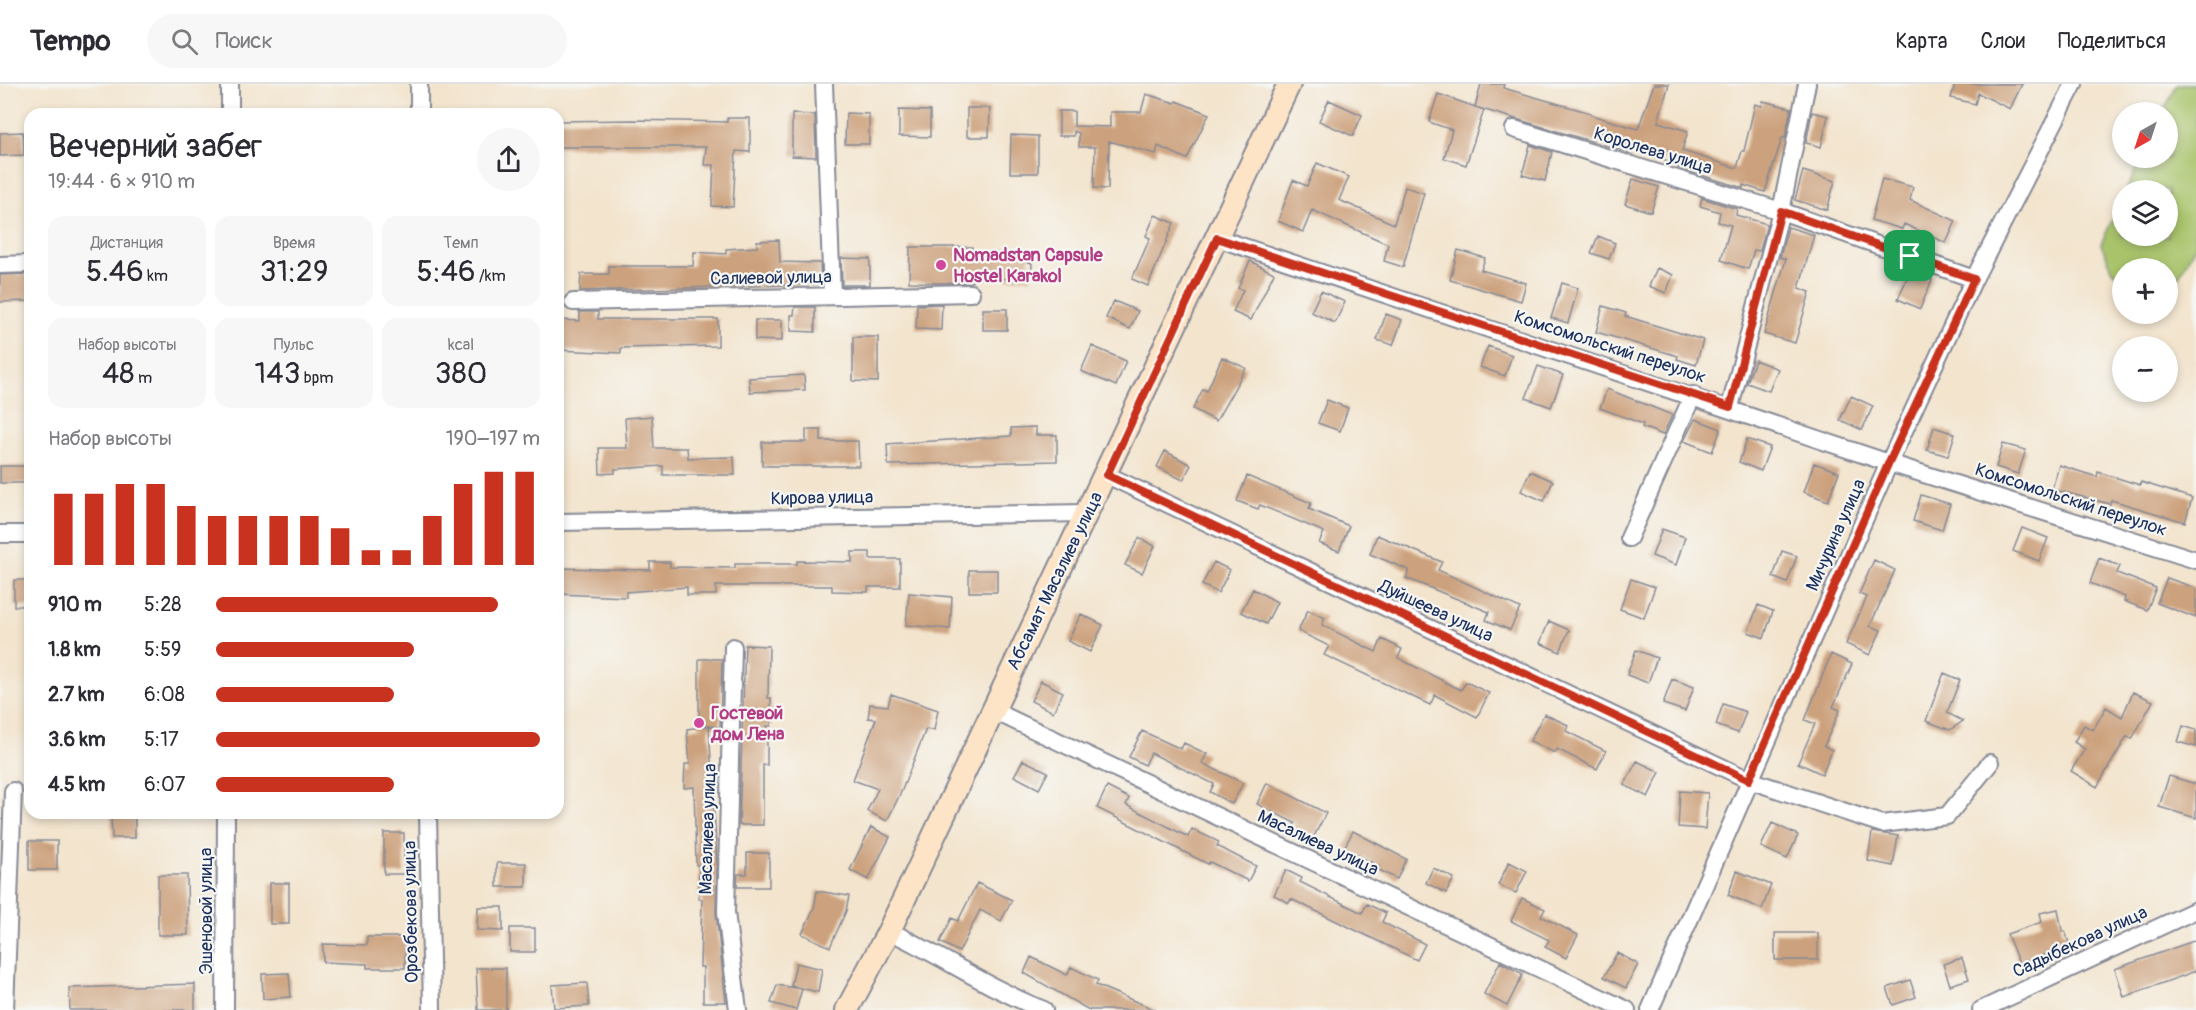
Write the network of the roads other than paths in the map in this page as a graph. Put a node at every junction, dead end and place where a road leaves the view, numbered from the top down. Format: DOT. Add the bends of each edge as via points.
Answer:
graph roads {
  1 [pos="231,84"];
  2 [pos="419,84"];
  3 [pos="824,84"];
  4 [pos="1289,84"];
  5 [pos="1807,84"];
  6 [pos="2074,84"];
  7 [pos="230,108"];
  8 [pos="419,108"];
  9 [pos="1514,129"];
  10 [pos="1781,211"];
  11 [pos="1217,238"];
  12 [pos="24,264"];
  13 [pos="0,265"];
  14 [pos="1974,279"];
  15 [pos="971,293"];
  16 [pos="832,296"];
  17 [pos="573,302"];
  18 [pos="1693,395"];
  19 [pos="1730,407"];
  20 [pos="1889,462"];
  21 [pos="1107,475"];
  22 [pos="1087,513"];
  23 [pos="564,522"];
  24 [pos="0,534"];
  25 [pos="24,534"];
  26 [pos="1629,538"];
  27 [pos="2196,560"];
  28 [pos="733,647"];
  29 [pos="992,711"];
  30 [pos="1990,763"];
  31 [pos="1749,780"];
  32 [pos="13,791"];
  33 [pos="226,819"];
  34 [pos="428,819"];
  35 [pos="2196,910"];
  36 [pos="889,931"];
  37 [pos="5,1010"];
  38 [pos="225,1010"];
  39 [pos="432,1010"];
  40 [pos="738,1010"];
  41 [pos="847,1010"];
  42 [pos="1044,1010"];
  43 [pos="1627,1010"];
  44 [pos="1650,1010"];
  45 [pos="1981,1010"];
  1 -- 7 [label="street"];
  2 -- 8 [label="street"];
  3 -- 16 [label="street"];
  4 -- 11 [label="street, Абсамат Масалиев улица"];
  5 -- 10 [label="street"];
  6 -- 14 [label="street, Мичурина улица"];
  9 -- 10 [label="street, Королева улица"];
  10 -- 14 [label="street, Королева улица"];
  10 -- 19 [label="street"];
  11 -- 18 [label="street, Комсомольский переулок"];
  11 -- 21 [label="street, Абсамат Масалиев улица"];
  12 -- 13 [label="street"];
  14 -- 20 [label="street, Мичурина улица"];
  15 -- 16 [label="street, Салиевой улица"];
  16 -- 17 [label="street, Салиевой улица"];
  18 -- 19 [label="street, Комсомольский переулок"];
  18 -- 26 [label="street"];
  19 -- 20 [label="street, Комсомольский переулок"];
  20 -- 27 [label="street, Комсомольский переулок"];
  20 -- 31 [label="street, Мичурина улица"];
  21 -- 22 [label="street, Абсамат Масалиев улица"];
  21 -- 31 [label="street, Дуйшеева улица"];
  22 -- 23 [label="street, Кирова улица"];
  22 -- 29 [label="street, Абсамат Масалиев улица"];
  24 -- 25 [label="street"];
  28 -- 40 [label="street, Масалиева улица" via="726,912"];
  29 -- 36 [label="street, Абсамат Масалиев улица"];
  29 -- 43 [label="street, Масалиева улица"];
  30 -- 31 [label="street, Дуйшеева улица" via="1947,816 1882,824"];
  31 -- 44 [label="street, Мичурина улица"];
  32 -- 37 [label="street"];
  33 -- 38 [label="street, Эшеновой улица"];
  34 -- 39 [label="street, Орозбекова улица"];
  35 -- 45 [label="street, Садыбекова улица"];
  36 -- 41 [label="street, Абсамат Масалиев улица"];
  36 -- 42 [label="street" via="928,949 1007,996"];
}
